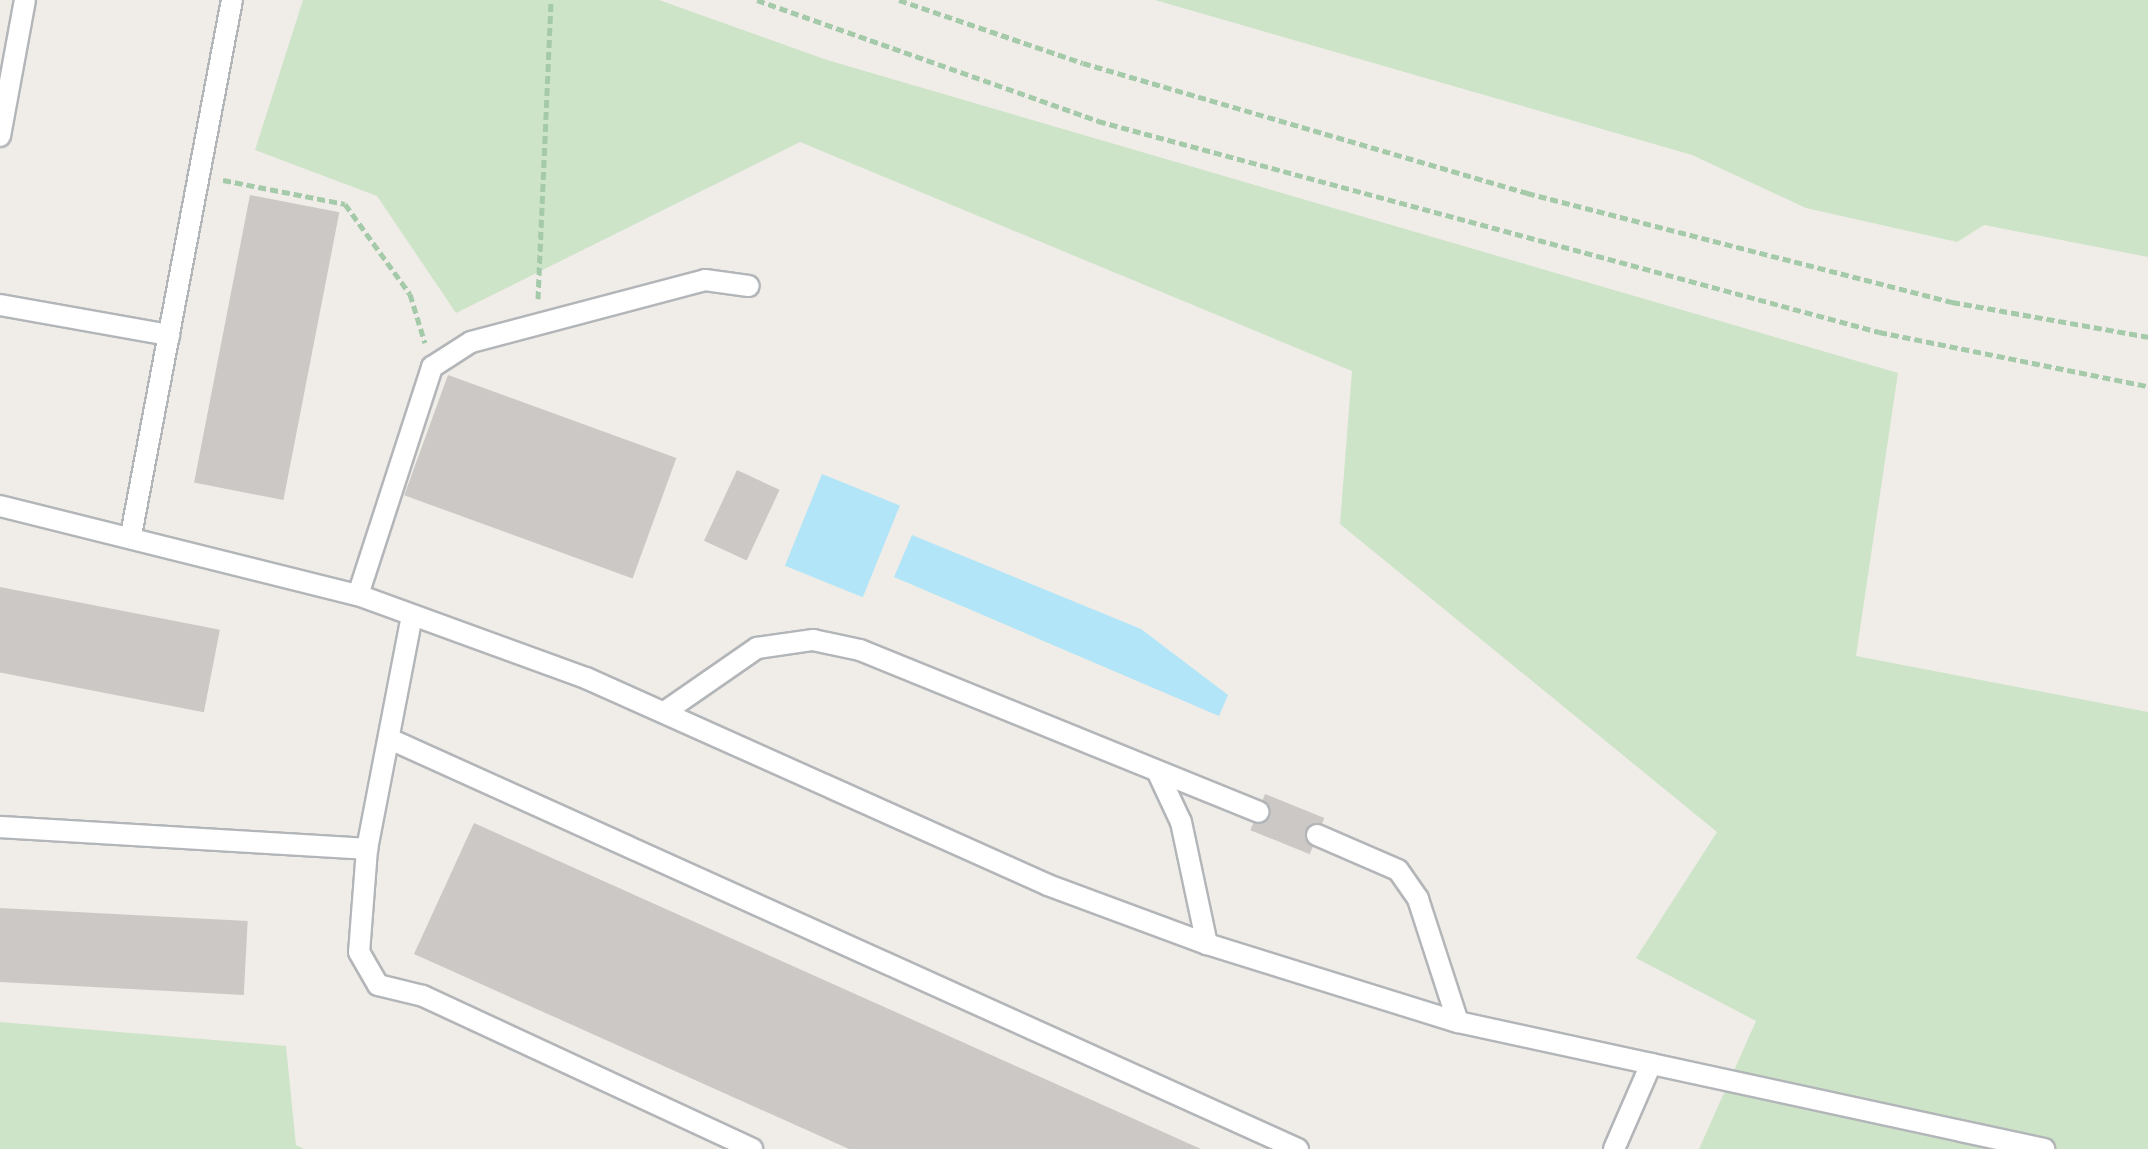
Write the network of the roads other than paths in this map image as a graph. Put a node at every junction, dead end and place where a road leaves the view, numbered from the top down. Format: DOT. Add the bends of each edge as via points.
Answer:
graph roads {
  1 [pos="25,0"];
  2 [pos="232,0"];
  3 [pos="0,136"];
  4 [pos="749,286"];
  5 [pos="0,305"];
  6 [pos="169,335"];
  7 [pos="0,506"];
  8 [pos="131,535"];
  9 [pos="358,595"];
  10 [pos="412,615"];
  11 [pos="666,711"];
  12 [pos="392,740"];
  13 [pos="1158,773"];
  14 [pos="1258,812"];
  15 [pos="0,827"];
  16 [pos="1317,835"];
  17 [pos="367,849"];
  18 [pos="1207,944"];
  19 [pos="1458,1022"];
  20 [pos="1651,1064"];
  21 [pos="752,1149"];
  22 [pos="1298,1149"];
  23 [pos="1614,1149"];
  24 [pos="2044,1149"];
  1 -- 3 [label="lane"];
  2 -- 6 [label="lane"];
  4 -- 9 [label="lane" via="705,280 471,342 432,367"];
  5 -- 6 [label="lane"];
  6 -- 8 [label="lane"];
  7 -- 8 [label="lane"];
  8 -- 9 [label="lane"];
  9 -- 10 [label="lane"];
  10 -- 11 [label="lane"];
  10 -- 12 [label="lane"];
  11 -- 13 [label="lane" via="757,648 813,640 860,650"];
  11 -- 18 [label="lane" via="1048,885"];
  12 -- 17 [label="lane"];
  12 -- 22 [label="lane"];
  13 -- 14 [label="lane"];
  13 -- 18 [label="lane" via="1181,822"];
  15 -- 17 [label="lane"];
  16 -- 19 [label="lane" via="1398,870 1418,899"];
  17 -- 21 [label="lane" via="359,952 378,985 423,996"];
  18 -- 19 [label="lane"];
  19 -- 20 [label="lane"];
  20 -- 23 [label="lane"];
  20 -- 24 [label="lane"];
}
